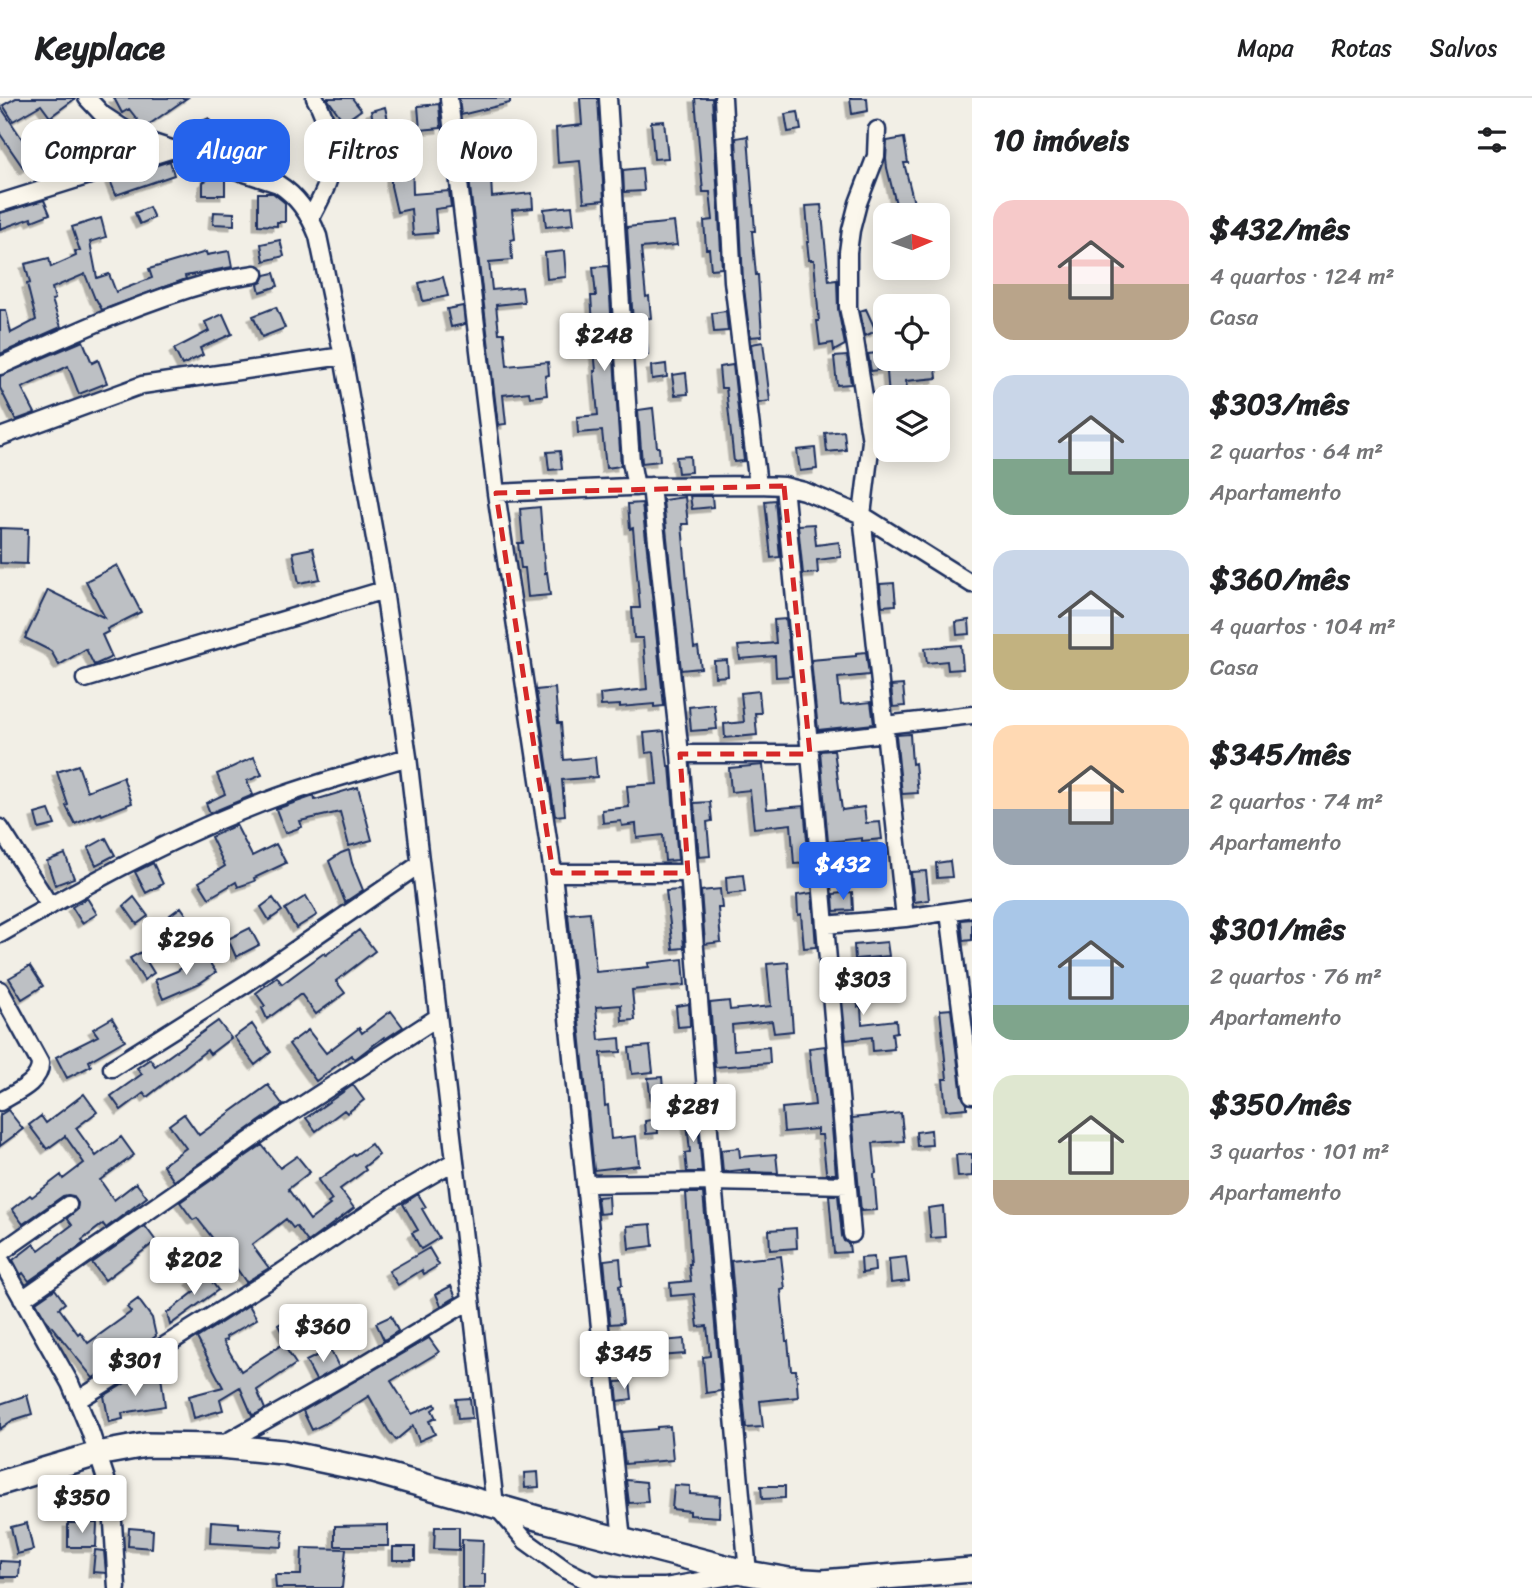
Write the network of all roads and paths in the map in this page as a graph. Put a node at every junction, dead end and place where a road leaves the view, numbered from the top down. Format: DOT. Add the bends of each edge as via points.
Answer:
graph roads {
  1 [pos="87,98"];
  2 [pos="316,98"];
  3 [pos="608,98"];
  4 [pos="723,98"];
  5 [pos="449,99"];
  6 [pos="877,130"];
  7 [pos="173,149"];
  8 [pos="272,182"];
  9 [pos="0,202"];
  10 [pos="311,218"];
  11 [pos="255,274"];
  12 [pos="344,356"];
  13 [pos="0,366"];
  14 [pos="0,438"];
  15 [pos="758,485"];
  16 [pos="643,486"];
  17 [pos="784,486"];
  18 [pos="496,493"];
  19 [pos="862,514"];
  20 [pos="972,584"];
  21 [pos="384,590"];
  22 [pos="85,678"];
  23 [pos="972,715"];
  24 [pos="885,729"];
  25 [pos="810,748"];
  26 [pos="680,754"];
  27 [pos="408,757"];
  28 [pos="0,828"];
  29 [pos="420,863"];
  30 [pos="553,873"];
  31 [pos="688,873"];
  32 [pos="50,906"];
  33 [pos="972,908"];
  34 [pos="949,912"];
  35 [pos="905,918"];
  36 [pos="825,925"];
  37 [pos="0,934"];
  38 [pos="0,990"];
  39 [pos="438,1017"];
  40 [pos="112,1068"];
  41 [pos="972,1095"];
  42 [pos="0,1102"];
  43 [pos="455,1161"];
  44 [pos="713,1182"];
  45 [pos="585,1184"];
  46 [pos="848,1185"];
  47 [pos="68,1205"];
  48 [pos="852,1234"];
  49 [pos="0,1253"];
  50 [pos="0,1259"];
  51 [pos="22,1299"];
  52 [pos="471,1300"];
  53 [pos="78,1400"];
  54 [pos="220,1446"];
  55 [pos="97,1454"];
  56 [pos="0,1483"];
  57 [pos="495,1505"];
  58 [pos="622,1540"];
  59 [pos="972,1570"];
  60 [pos="748,1573"];
  61 [pos="803,1584"];
  62 [pos="594,1586"];
  63 [pos="117,1588"];
  1 -- 7 [label="street" via="103,115 138,138"];
  2 -- 10 [label="street" via="330,146 329,178"];
  3 -- 16 [label="street" via="631,461"];
  4 -- 15 [label="street" via="733,281"];
  5 -- 18 [label="street"];
  6 -- 19 [label="street" via="876,156 858,203 848,252 848,307 872,441"];
  7 -- 9 [label="street"];
  8 -- 10 [label="street" via="290,192"];
  10 -- 12 [label="street"];
  11 -- 13 [label="street" via="214,281 158,300"];
  12 -- 14 [label="street" via="142,385"];
  12 -- 21 [label="street"];
  15 -- 16 [label="street"];
  15 -- 17 [label="street"];
  16 -- 18 [label="street"];
  16 -- 26 [label="street"];
  17 -- 19 [label="street"];
  17 -- 25 [label="street"];
  18 -- 30 [label="street"];
  19 -- 20 [label="street"];
  19 -- 24 [label="street"];
  21 -- 22 [label="street"];
  21 -- 27 [label="street"];
  23 -- 24 [label="street"];
  24 -- 25 [label="street"];
  24 -- 35 [label="street"];
  25 -- 26 [label="street"];
  25 -- 36 [label="street"];
  26 -- 31 [label="street"];
  27 -- 29 [label="street"];
  27 -- 32 [label="street" via="250,807"];
  28 -- 32 [label="street"];
  29 -- 39 [label="street"];
  29 -- 40 [label="street" via="247,983"];
  30 -- 31 [label="street"];
  30 -- 45 [label="street"];
  31 -- 44 [label="street"];
  32 -- 37 [label="street"];
  33 -- 34 [label="street"];
  34 -- 35 [label="street"];
  34 -- 41 [label="street"];
  35 -- 36 [label="street"];
  36 -- 46 [label="street"];
  38 -- 42 [label="street" via="40,1063 34,1080"];
  39 -- 43 [label="street"];
  39 -- 51 [label="street"];
  43 -- 52 [label="street"];
  43 -- 53 [label="street"];
  44 -- 45 [label="street"];
  44 -- 46 [label="street"];
  44 -- 60 [label="street"];
  45 -- 58 [label="street"];
  46 -- 48 [label="street"];
  47 -- 49 [label="street"];
  50 -- 51 [label="street"];
  51 -- 53 [label="street"];
  52 -- 54 [label="street"];
  52 -- 57 [label="street"];
  53 -- 55 [label="street"];
  54 -- 55 [label="main road" via="146,1445"];
  54 -- 57 [label="main road" via="283,1452 360,1468"];
  55 -- 56 [label="main road"];
  55 -- 63 [label="street" via="112,1506"];
  57 -- 58 [label="main road"];
  57 -- 62 [label="street" via="526,1541"];
  58 -- 60 [label="main road"];
  59 -- 61 [label="main road"];
  60 -- 61 [label="main road"];
  60 -- 62 [label="street" via="666,1587"];
}
